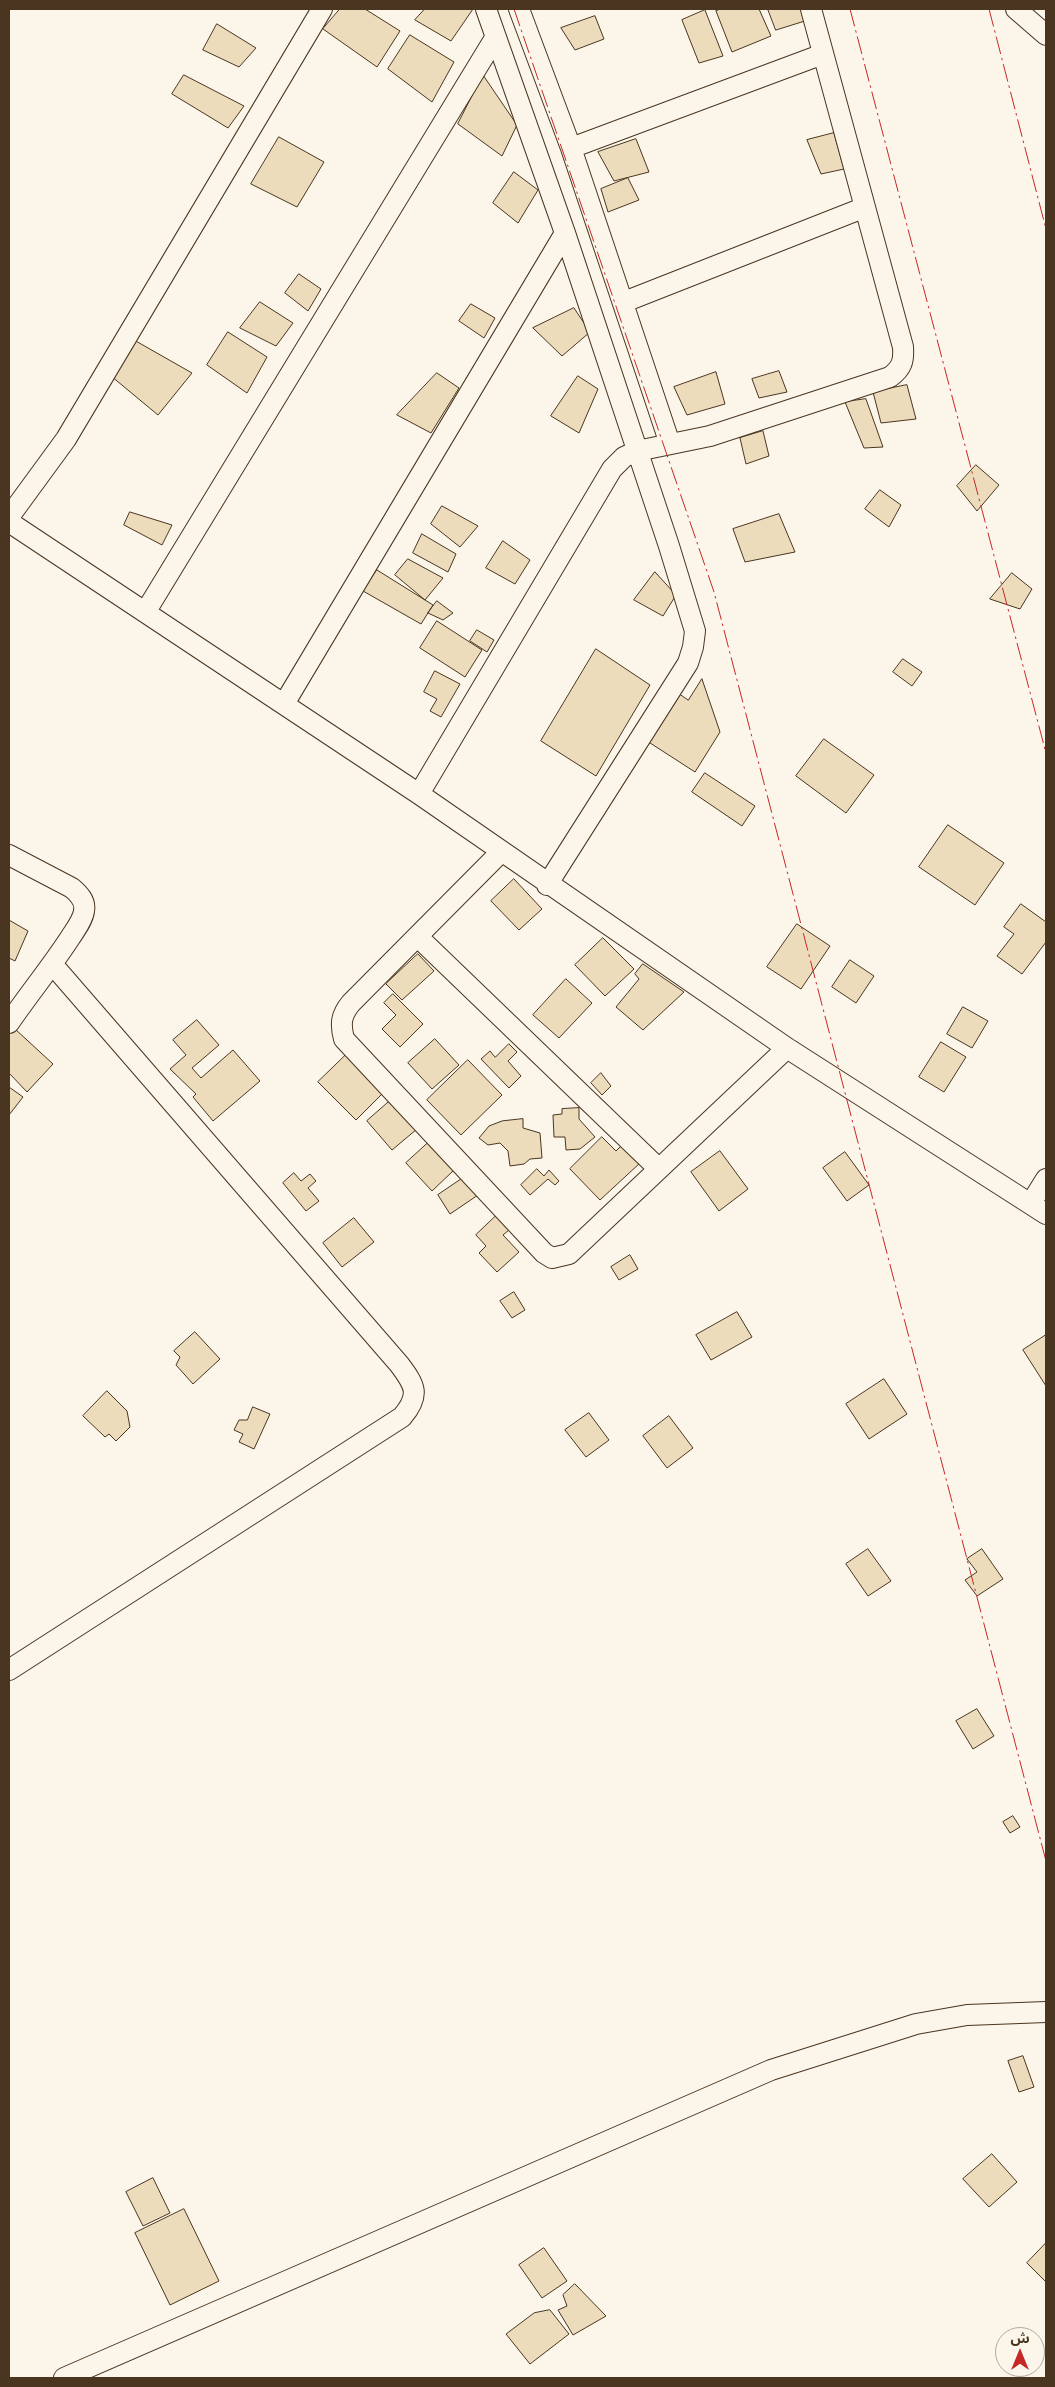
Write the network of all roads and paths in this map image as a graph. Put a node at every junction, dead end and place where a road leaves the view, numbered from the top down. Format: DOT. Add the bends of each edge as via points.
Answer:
graph roads {
  1 [pos="322,9"];
  2 [pos="486,9"];
  3 [pos="519,9"];
  4 [pos="811,9"];
  5 [pos="1016,9"];
  6 [pos="1046,35"];
  7 [pos="495,38"];
  8 [pos="823,54"];
  9 [pos="571,148"];
  10 [pos="863,208"];
  11 [pos="565,233"];
  12 [pos="624,302"];
  13 [pos="670,444"];
  14 [pos="637,451"];
  15 [pos="9,517"];
  16 [pos="9,522"];
  17 [pos="146,611"];
  18 [pos="284,704"];
  19 [pos="419,794"];
  20 [pos="501,852"];
  21 [pos="9,855"];
  22 [pos="547,884"];
  23 [pos="418,937"];
  24 [pos="53,965"];
  25 [pos="9,1023"];
  26 [pos="787,1048"];
  27 [pos="660,1169"];
  28 [pos="1046,1179"];
  29 [pos="1039,1208"];
  30 [pos="9,1670"];
  31 [pos="1046,2012"];
  32 [pos="64,2378"];
  1 -- 15 [label="street" via="66,439"];
  2 -- 7 [label="street"];
  3 -- 9 [label="street"];
  4 -- 8 [label="street"];
  5 -- 6 [label="street"];
  7 -- 11 [label="street"];
  7 -- 17 [label="street"];
  8 -- 9 [label="street"];
  8 -- 10 [label="street"];
  9 -- 12 [label="street"];
  10 -- 12 [label="street"];
  10 -- 13 [label="street" via="903,347 904,359 900,370 890,377 729,430"];
  11 -- 14 [label="street"];
  11 -- 18 [label="street"];
  12 -- 13 [label="street"];
  13 -- 14 [label="street"];
  14 -- 19 [label="street" via="624,457 612,469"];
  14 -- 22 [label="street" via="695,631 693,647 688,663"];
  16 -- 17 [label="street"];
  17 -- 18 [label="street"];
  18 -- 19 [label="street"];
  19 -- 20 [label="street"];
  20 -- 22 [label="street"];
  20 -- 23 [label="street"];
  21 -- 24 [label="street" via="72,888 84,903 81,920"];
  22 -- 26 [label="street"];
  23 -- 27 [label="street"];
  23 -- 27 [label="street" via="344,1011 341,1026 344,1039 544,1253 552,1258 569,1254"];
  24 -- 25 [label="street"];
  24 -- 30 [label="street" via="399,1364 410,1378 414,1392 412,1405 402,1416"];
  26 -- 27 [label="street"];
  26 -- 29 [label="street"];
  28 -- 29 [label="street"];
  31 -- 32 [label="street" via="967,2015 916,2024 771,2070"];
}
